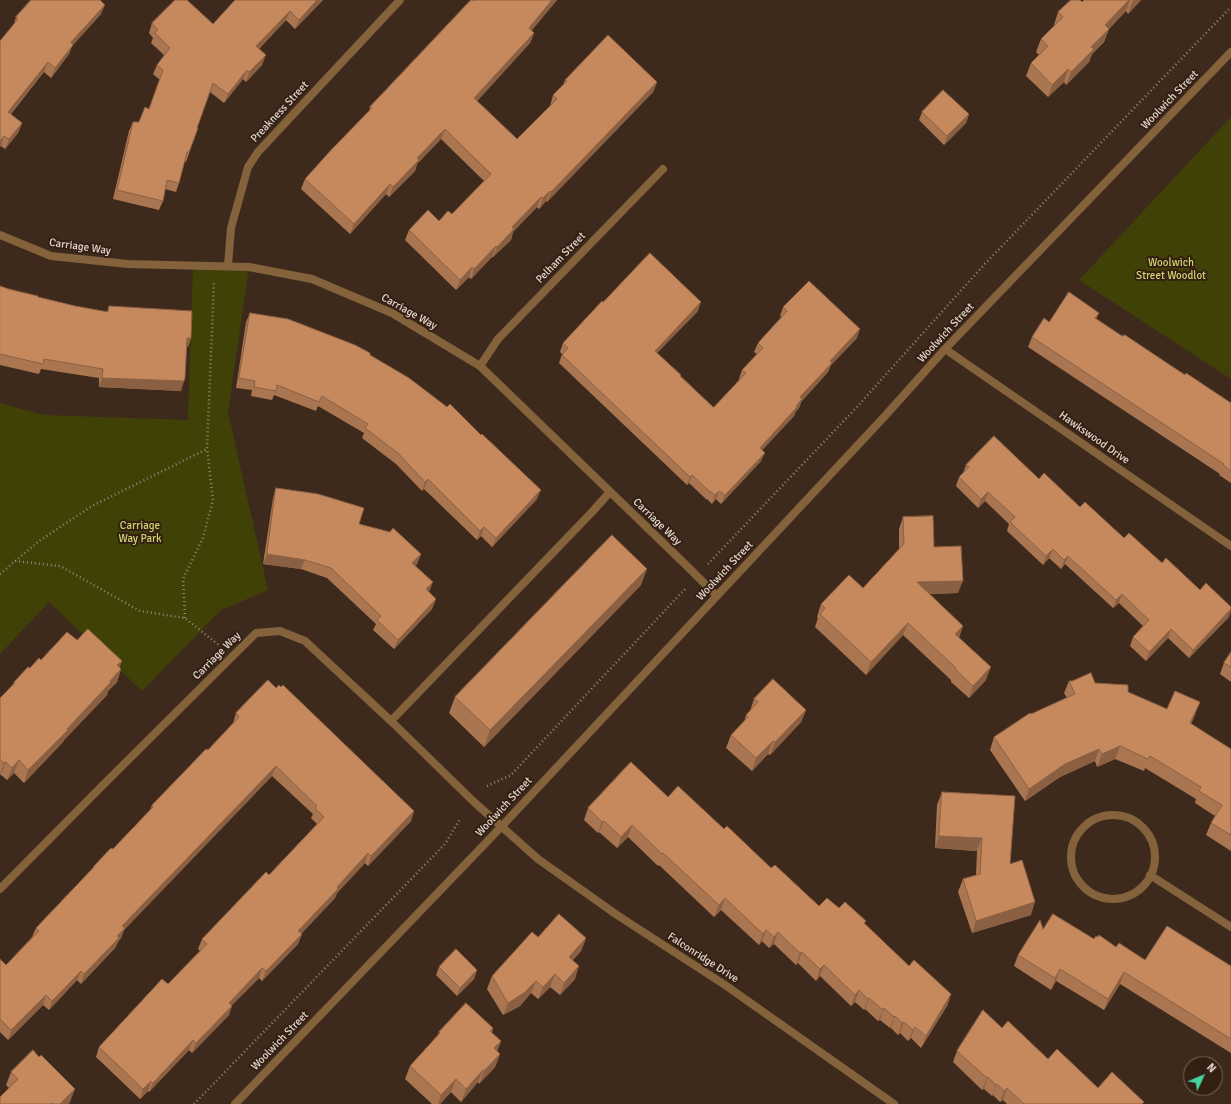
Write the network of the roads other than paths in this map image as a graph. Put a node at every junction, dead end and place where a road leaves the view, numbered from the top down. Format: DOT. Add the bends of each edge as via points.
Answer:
graph roads {
  1 [pos="400,0"];
  2 [pos="1231,52"];
  3 [pos="663,169"];
  4 [pos="0,235"];
  5 [pos="228,266"];
  6 [pos="945,349"];
  7 [pos="480,366"];
  8 [pos="610,492"];
  9 [pos="1231,546"];
  10 [pos="717,596"];
  11 [pos="391,721"];
  12 [pos="502,826"];
  13 [pos="1150,875"];
  14 [pos="0,889"];
  15 [pos="1231,927"];
  16 [pos="235,1104"];
  17 [pos="894,1104"];
  1 -- 5 [label="street, Preakness Street" via="258,152 248,167 231,228"];
  2 -- 6 [label="street, Woolwich Street"];
  3 -- 7 [label="street, Pelham Street" via="498,339"];
  4 -- 5 [label="street, Carriage Way" via="51,256 128,264"];
  5 -- 7 [label="street, Carriage Way" via="250,267 312,279 392,313"];
  6 -- 9 [label="street, Hawkswood Drive"];
  6 -- 10 [label="street, Woolwich Street"];
  7 -- 8 [label="street, Carriage Way"];
  8 -- 10 [label="street, Carriage Way"];
  8 -- 11 [label="street"];
  10 -- 12 [label="street, Woolwich Street"];
  11 -- 12 [label="street, Carriage Way"];
  11 -- 14 [label="street, Carriage Way" via="305,641 280,631 256,633"];
  12 -- 16 [label="street, Woolwich Street"];
  12 -- 17 [label="street, Falconridge Drive" via="538,859 617,915 725,985"];
  13 -- 13 [label="street" via="1154,862 1154,848 1144,830 1127,818 1114,815 1100,817 1087,824 1074,840 1072,868 1083,887 1095,895 1109,899 1123,898 1142,887"];
  13 -- 15 [label="street"];
}
